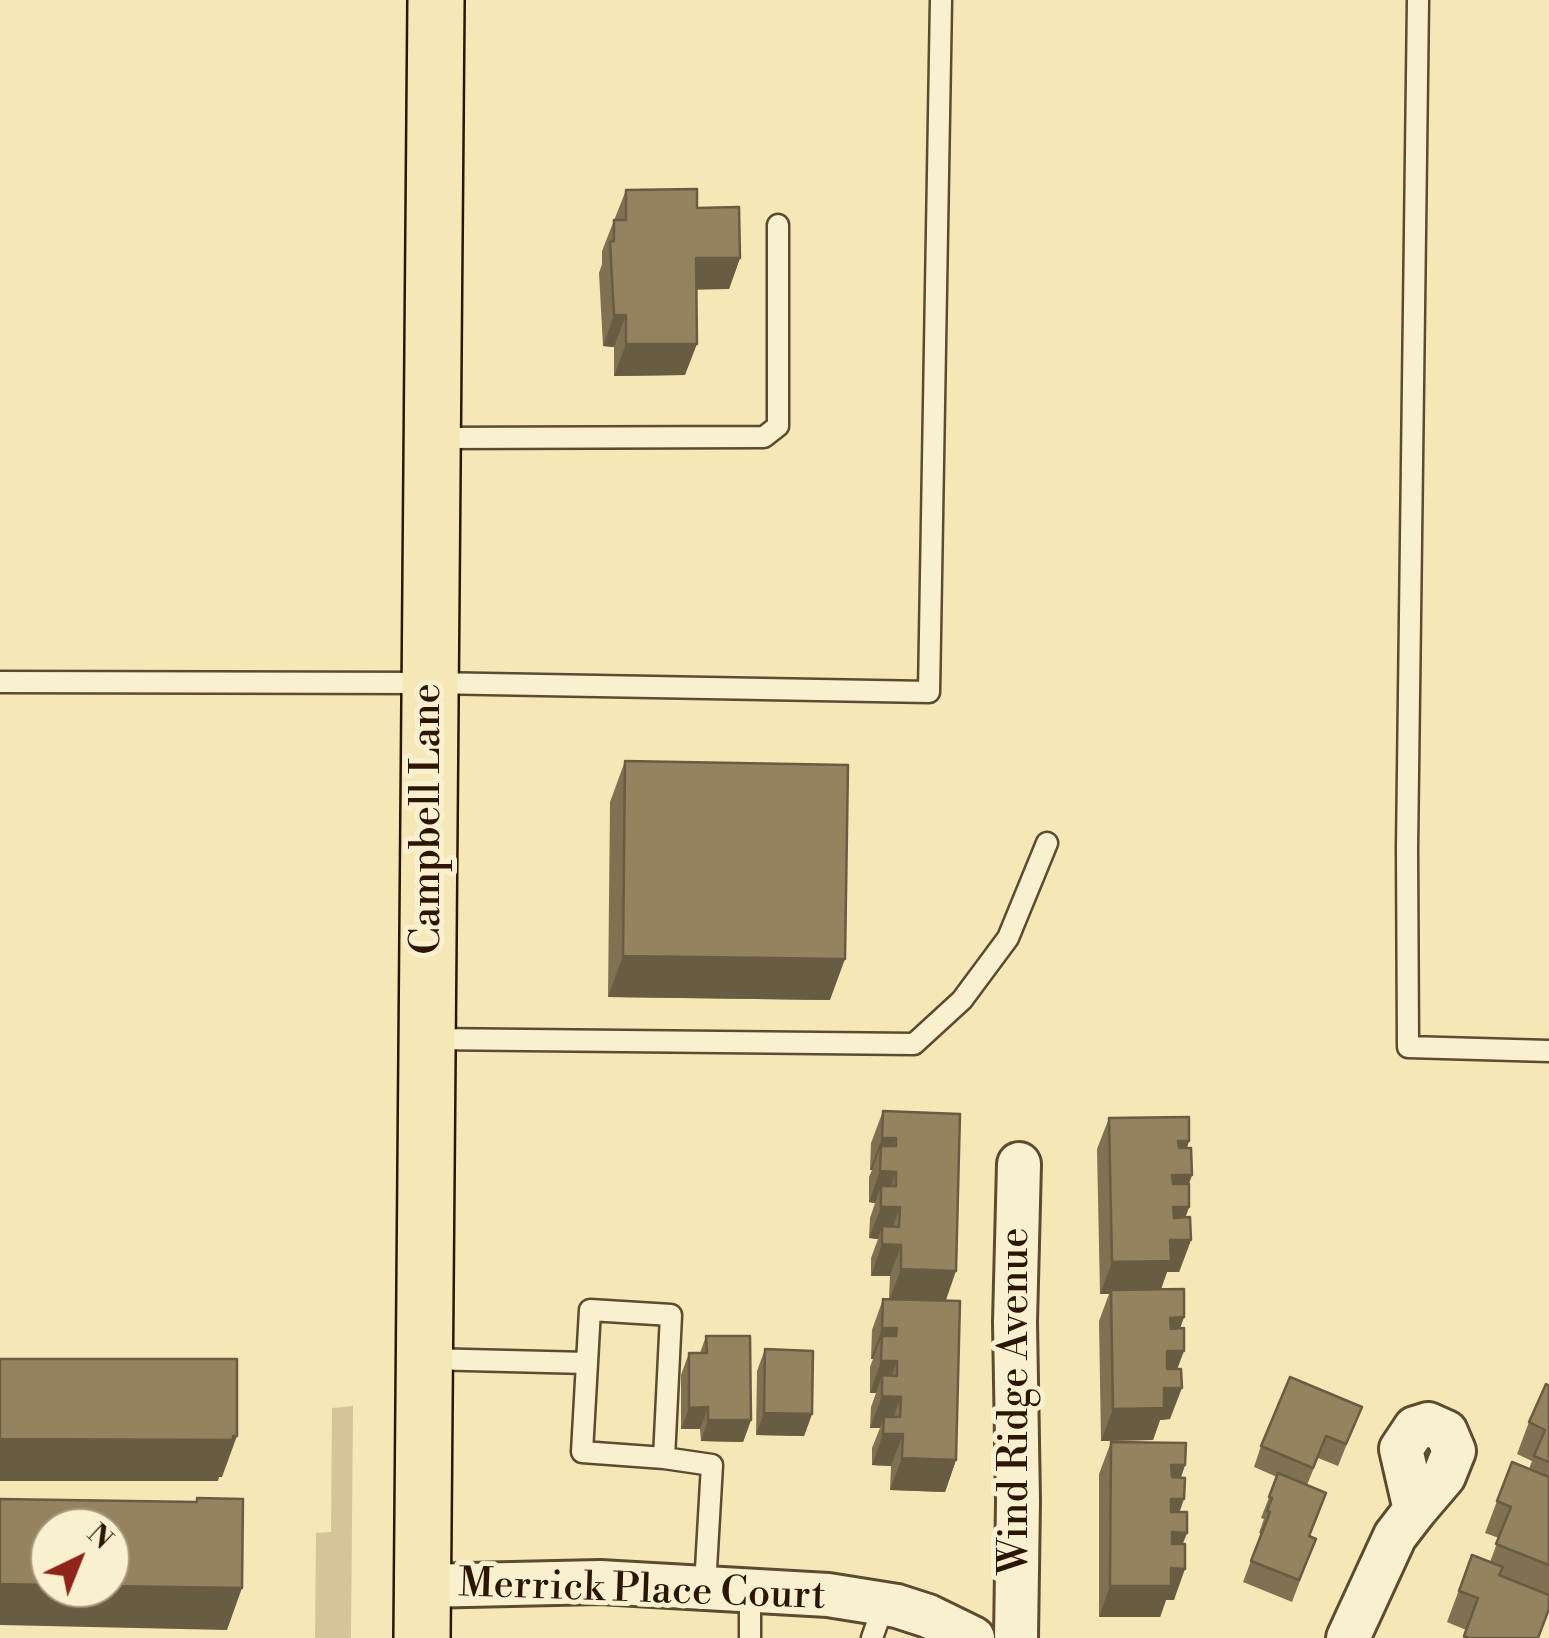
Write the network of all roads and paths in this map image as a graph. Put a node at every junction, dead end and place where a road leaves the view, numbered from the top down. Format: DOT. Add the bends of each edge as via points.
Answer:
graph roads {
  1 [pos="436,0"];
  2 [pos="941,0"];
  3 [pos="1418,0"];
  4 [pos="778,225"];
  5 [pos="432,438"];
  6 [pos="0,682"];
  7 [pos="430,682"];
  8 [pos="1047,843"];
  9 [pos="428,1039"];
  10 [pos="1549,1051"];
  11 [pos="1019,1164"];
  12 [pos="425,1359"];
  13 [pos="588,1364"];
  14 [pos="664,1458"];
  15 [pos="1415,1510"];
  16 [pos="705,1586"];
  17 [pos="750,1589"];
  18 [pos="423,1612"];
  19 [pos="878,1621"];
  20 [pos="750,1638"];
  21 [pos="973,1638"];
  22 [pos="1016,1638"];
  23 [pos="1348,1638"];
  1 -- 5 [label="main road, Campbell Lane"];
  2 -- 7 [label="lane" via="929,692"];
  3 -- 10 [label="lane" via="1408,1047"];
  4 -- 5 [label="lane" via="778,426 764,436"];
  5 -- 7 [label="main road, Campbell Lane"];
  6 -- 7 [label="lane"];
  7 -- 9 [label="main road, Campbell Lane"];
  8 -- 9 [label="lane" via="1008,938 962,1000 914,1044"];
  9 -- 12 [label="main road, Campbell Lane"];
  11 -- 22 [label="street, Wind Ridge Avenue"];
  12 -- 13 [label="lane"];
  12 -- 18 [label="main road, Campbell Lane"];
  13 -- 14 [label="lane" via="582,1452"];
  13 -- 14 [label="lane" via="590,1310 671,1315"];
  14 -- 16 [label="lane" via="712,1465"];
  15 -- 23 [label="street" via="1395,1536"];
  16 -- 17 [label="street, Merrick Place Court"];
  16 -- 18 [label="street, Merrick Place Court" via="600,1582"];
  17 -- 19 [label="street, Merrick Place Court"];
  17 -- 20 [label="lane"];
  19 -- 21 [label="street, Merrick Place Court" via="928,1616"];
}
